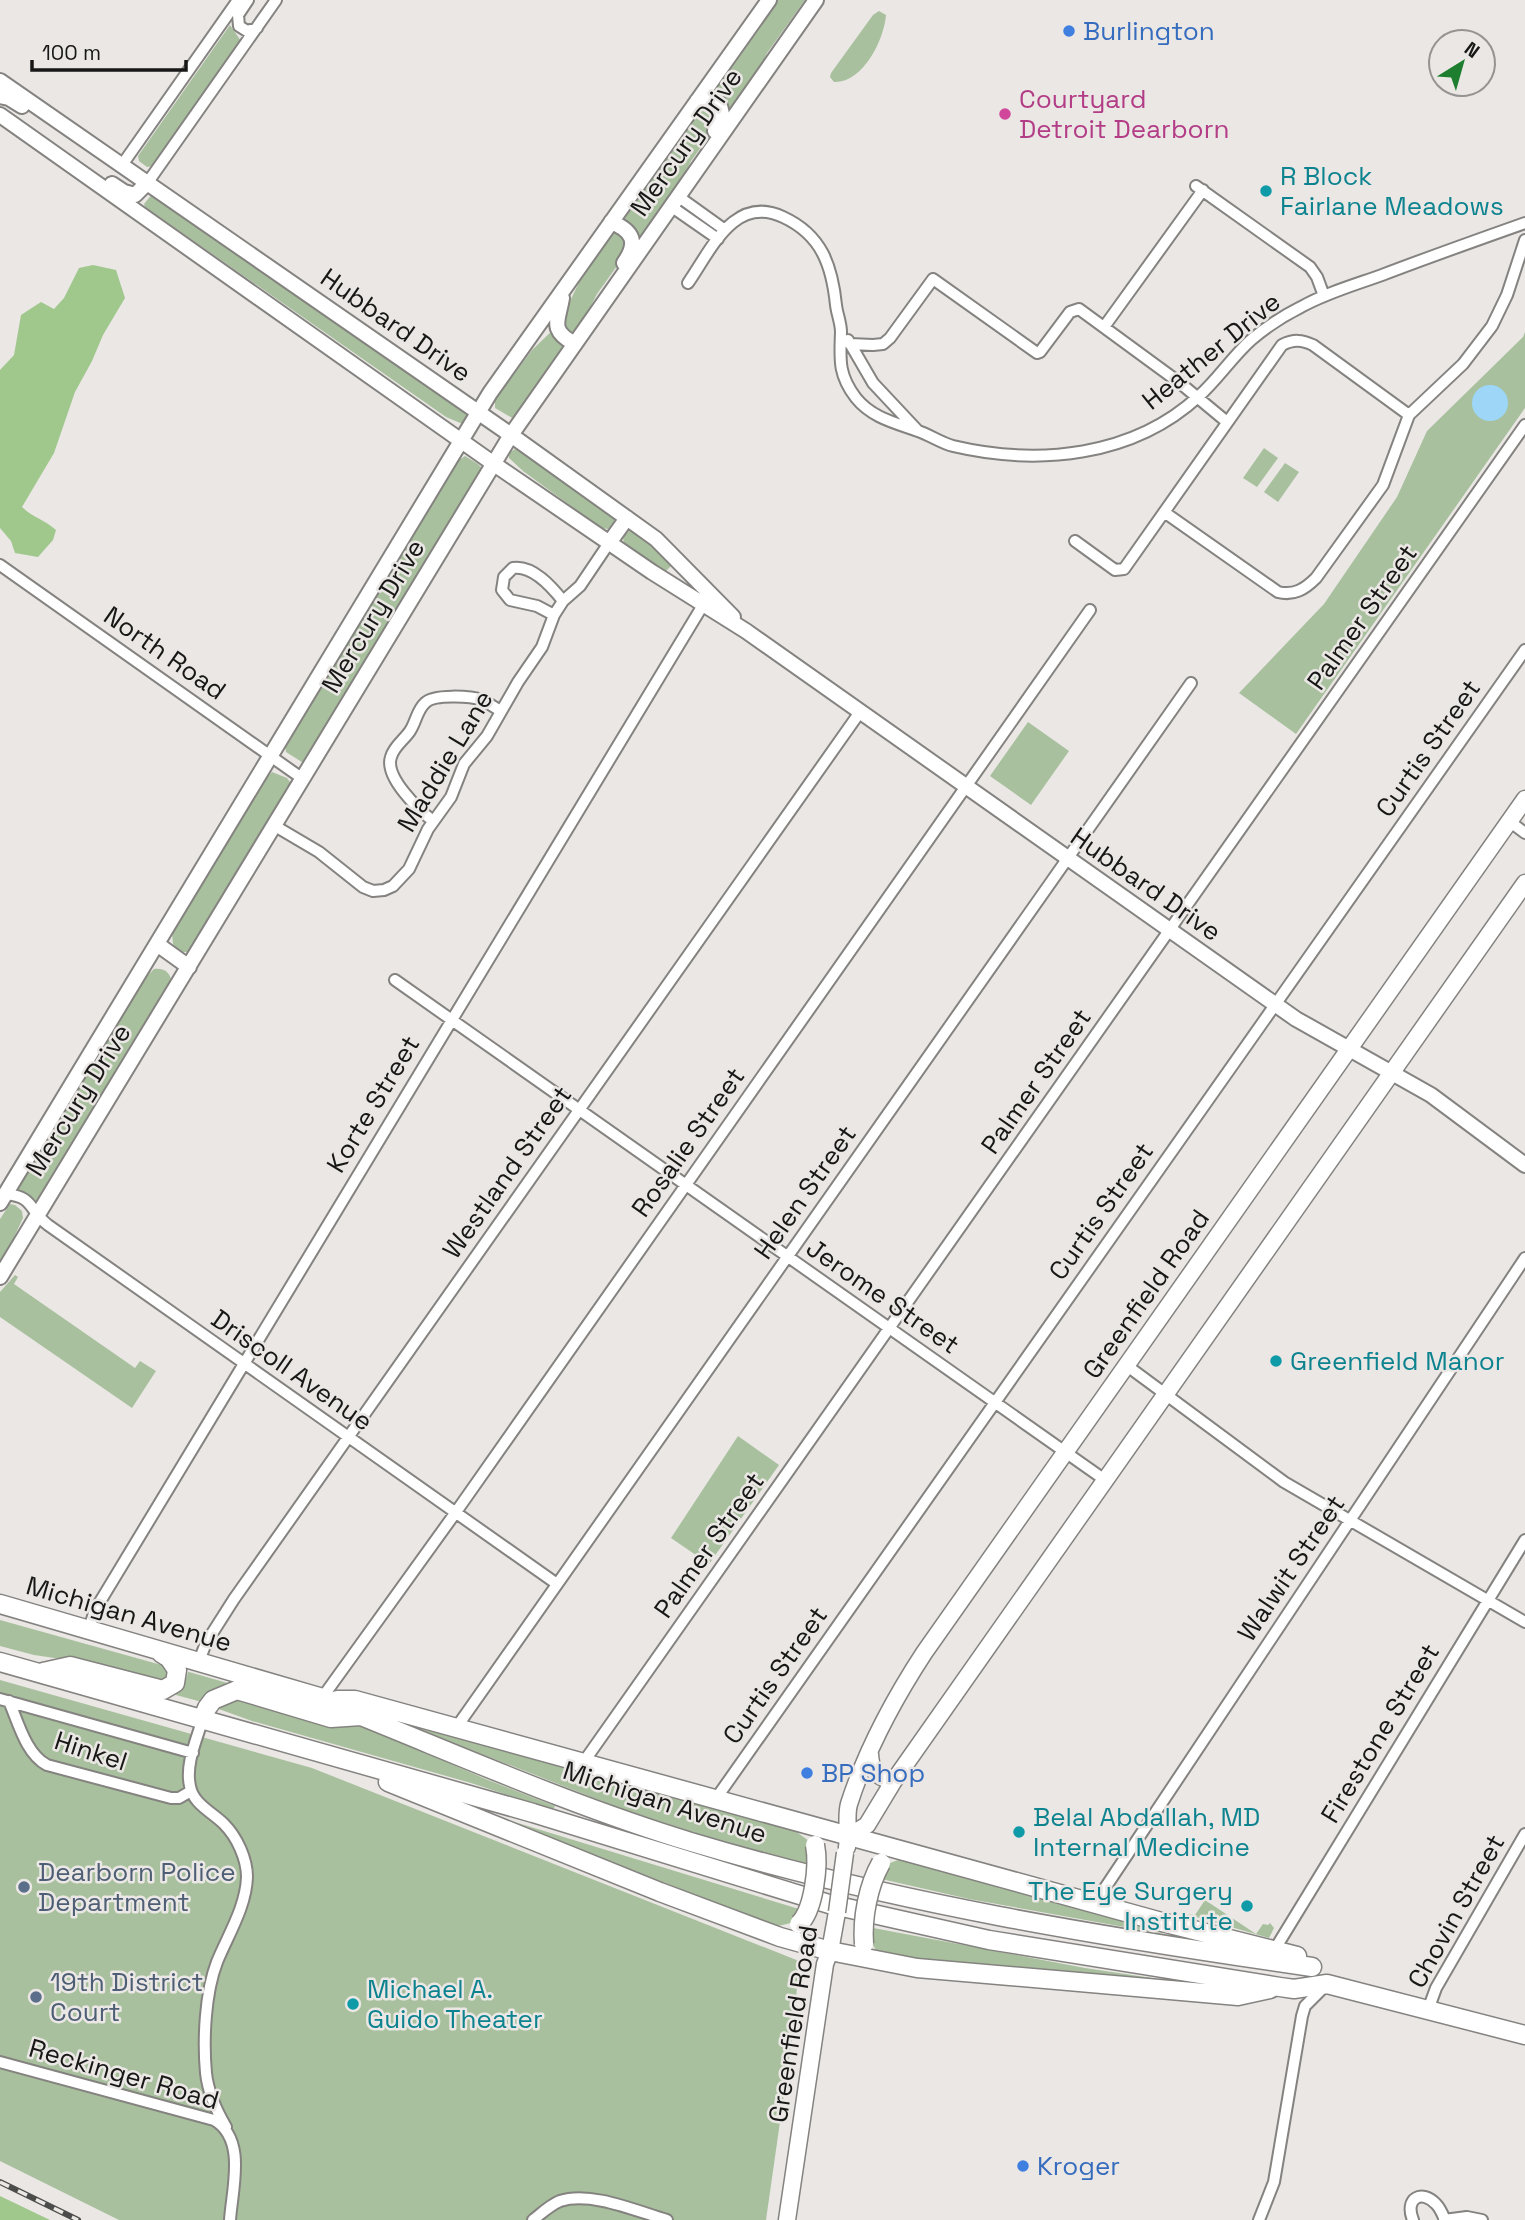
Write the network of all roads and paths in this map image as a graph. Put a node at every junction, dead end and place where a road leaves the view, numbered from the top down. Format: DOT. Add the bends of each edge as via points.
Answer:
graph roads {
  1 [pos="238,0"];
  2 [pos="248,0"];
  3 [pos="275,0"];
  4 [pos="769,0"];
  5 [pos="816,0"];
  6 [pos="257,28"];
  7 [pos="0,81"];
  8 [pos="0,96"];
  9 [pos="697,101"];
  10 [pos="0,116"];
  11 [pos="24,133"];
  12 [pos="95,146"];
  13 [pos="122,165"];
  14 [pos="148,183"];
  15 [pos="678,197"];
  16 [pos="611,222"];
  17 [pos="1525,222"];
  18 [pos="721,235"];
  19 [pos="1525,240"];
  20 [pos="688,283"];
  21 [pos="564,289"];
  22 [pos="1324,296"];
  23 [pos="1104,327"];
  24 [pos="841,329"];
  25 [pos="584,331"];
  26 [pos="575,344"];
  27 [pos="850,344"];
  28 [pos="1197,398"];
  29 [pos="478,412"];
  30 [pos="1409,415"];
  31 [pos="1227,422"];
  32 [pos="1525,425"];
  33 [pos="918,431"];
  34 [pos="511,435"];
  35 [pos="461,442"];
  36 [pos="494,464"];
  37 [pos="1164,512"];
  38 [pos="627,518"];
  39 [pos="1075,541"];
  40 [pos="609,543"];
  41 [pos="678,561"];
  42 [pos="0,565"];
  43 [pos="662,579"];
  44 [pos="564,601"];
  45 [pos="703,605"];
  46 [pos="1090,610"];
  47 [pos="554,615"];
  48 [pos="746,631"];
  49 [pos="1525,649"];
  50 [pos="1191,683"];
  51 [pos="501,711"];
  52 [pos="860,712"];
  53 [pos="270,757"];
  54 [pos="303,779"];
  55 [pos="967,787"];
  56 [pos="1525,799"];
  57 [pos="433,821"];
  58 [pos="1509,821"];
  59 [pos="275,826"];
  60 [pos="1525,833"];
  61 [pos="1068,859"];
  62 [pos="1525,883"];
  63 [pos="1169,930"];
  64 [pos="157,944"];
  65 [pos="189,967"];
  66 [pos="395,980"];
  67 [pos="1275,1004"];
  68 [pos="451,1020"];
  69 [pos="1348,1049"];
  70 [pos="1392,1073"];
  71 [pos="579,1110"];
  72 [pos="1525,1165"];
  73 [pos="686,1185"];
  74 [pos="3,1199"];
  75 [pos="36,1216"];
  76 [pos="788,1256"];
  77 [pos="1525,1258"];
  78 [pos="0,1277"];
  79 [pos="890,1328"];
  80 [pos="243,1363"];
  81 [pos="1126,1365"];
  82 [pos="1166,1394"];
  83 [pos="995,1402"];
  84 [pos="349,1437"];
  85 [pos="1065,1452"];
  86 [pos="1105,1480"];
  87 [pos="456,1512"];
  88 [pos="1350,1520"];
  89 [pos="1525,1540"];
  90 [pos="557,1584"];
  91 [pos="1488,1600"];
  92 [pos="0,1604"];
  93 [pos="1525,1622"];
  94 [pos="89,1629"];
  95 [pos="155,1649"];
  96 [pos="199,1661"];
  97 [pos="0,1662"];
  98 [pos="40,1673"];
  99 [pos="324,1699"];
  100 [pos="4,1700"];
  101 [pos="361,1716"];
  102 [pos="203,1718"];
  103 [pos="456,1728"];
  104 [pos="306,1748"];
  105 [pos="193,1753"];
  106 [pos="870,1754"];
  107 [pos="583,1763"];
  108 [pos="893,1782"];
  109 [pos="191,1789"];
  110 [pos="715,1800"];
  111 [pos="806,1824"];
  112 [pos="1525,1834"];
  113 [pos="847,1844"];
  114 [pos="899,1849"];
  115 [pos="1095,1903"];
  116 [pos="771,1934"];
  117 [pos="831,1943"];
  118 [pos="1275,1949"];
  119 [pos="867,1952"];
  120 [pos="1312,1968"];
  121 [pos="1326,1984"];
  122 [pos="1280,1987"];
  123 [pos="1428,2010"];
  124 [pos="1525,2035"];
  125 [pos="0,2062"];
  126 [pos="226,2127"];
  127 [pos="230,2220"];
  128 [pos="533,2220"];
  129 [pos="667,2220"];
  130 [pos="787,2220"];
  131 [pos="1259,2220"];
  132 [pos="1413,2220"];
  133 [pos="1445,2220"];
  134 [pos="1482,2220"];
  1 -- 13 [label="street"];
  2 -- 6 [label="street" via="238,15 239,26 247,31"];
  3 -- 6 [label="street"];
  4 -- 9 [label="street, Mercury Drive"];
  5 -- 15 [label="street, Mercury Drive"];
  6 -- 14 [label="street"];
  7 -- 12 [label="street, Hubbard Drive"];
  8 -- 12 [label="street" via="76,144"];
  9 -- 15 [label="street" via="718,102 722,120"];
  9 -- 16 [label="street, Mercury Drive"];
  10 -- 11 [label="street, Hubbard Drive"];
  11 -- 14 [label="street" via="52,143 124,192 135,195"];
  11 -- 35 [label="street, Hubbard Drive"];
  12 -- 13 [label="street, Hubbard Drive"];
  13 -- 14 [label="street, Hubbard Drive"];
  14 -- 29 [label="street, Hubbard Drive"];
  15 -- 18 [label="street"];
  15 -- 25 [label="street, Mercury Drive"];
  16 -- 21 [label="street, Mercury Drive"];
  16 -- 25 [label="street" via="629,232 631,253 600,297"];
  17 -- 22 [label="street, Heather Drive"];
  18 -- 20 [label="street"];
  18 -- 24 [label="street, Heather Drive" via="734,219 759,211 784,217 812,237 830,265"];
  19 -- 30 [label="street" via="1507,295 1486,336"];
  21 -- 26 [label="street" via="557,329"];
  21 -- 29 [label="street, Mercury Drive"];
  22 -- 23 [label="street" via="1310,267 1200,188"];
  22 -- 28 [label="street, Heather Drive" via="1278,320 1249,342"];
  23 -- 27 [label="street" via="1076,309 1037,353 933,279 883,344"];
  23 -- 28 [label="street"];
  24 -- 27 [label="street, Heather Drive"];
  24 -- 33 [label="street, Heather Drive" via="838,357 842,375 857,400 885,420"];
  25 -- 26 [label="street, Mercury Drive"];
  26 -- 34 [label="street, Mercury Drive"];
  27 -- 33 [label="street, Heather Drive" via="873,383"];
  28 -- 31 [label="street"];
  28 -- 33 [label="street, Heather Drive" via="1138,436 1067,454 981,451 950,445"];
  29 -- 34 [label="street, Hubbard Drive"];
  29 -- 35 [label="street, Mercury Drive"];
  30 -- 31 [label="street" via="1313,345 1297,340 1282,345"];
  30 -- 37 [label="street" via="1382,485 1316,578 1295,593 1278,592"];
  31 -- 37 [label="street"];
  32 -- 63 [label="street, Palmer Street"];
  34 -- 36 [label="street, Mercury Drive"];
  34 -- 38 [label="street, Hubbard Drive"];
  35 -- 36 [label="street, Hubbard Drive"];
  35 -- 53 [label="street, Mercury Drive"];
  36 -- 40 [label="street, Hubbard Drive"];
  36 -- 54 [label="street, Mercury Drive"];
  37 -- 39 [label="street" via="1120,571"];
  38 -- 40 [label="street"];
  38 -- 41 [label="street, Hubbard Drive"];
  40 -- 43 [label="street, Hubbard Drive"];
  40 -- 44 [label="street, Maddie Lane"];
  41 -- 43 [label="street" via="675,572"];
  41 -- 48 [label="street, Hubbard Drive"];
  42 -- 53 [label="street, North Road"];
  43 -- 45 [label="street, Hubbard Drive"];
  44 -- 47 [label="street, Maddie Lane"];
  44 -- 47 [label="street" via="525,569 513,568 504,577 502,590 510,600"];
  45 -- 48 [label="street, Hubbard Drive"];
  45 -- 68 [label="street, Korte Street"];
  46 -- 55 [label="street, Rosalie Street"];
  47 -- 51 [label="street, Maddie Lane" via="542,647"];
  48 -- 52 [label="street, Hubbard Drive"];
  49 -- 67 [label="street, Curtis Street"];
  50 -- 61 [label="street, Helen Street"];
  51 -- 57 [label="street, Maddie Lane" via="464,764 451,797"];
  51 -- 57 [label="street" via="476,699 430,699 396,748 389,763 393,772 413,805"];
  52 -- 55 [label="street, Hubbard Drive"];
  52 -- 71 [label="street, Westland Street"];
  53 -- 54 [label="street, North Road"];
  53 -- 64 [label="street, Mercury Drive"];
  54 -- 59 [label="street, Mercury Drive"];
  55 -- 61 [label="street, Hubbard Drive"];
  55 -- 73 [label="street, Rosalie Street"];
  56 -- 58 [label="main road, Greenfield Road"];
  57 -- 59 [label="street, Maddie Lane" via="402,877 384,890 373,891"];
  58 -- 60 [label="street"];
  58 -- 69 [label="main road, Greenfield Road"];
  59 -- 65 [label="street, Mercury Drive"];
  61 -- 63 [label="street, Hubbard Drive"];
  61 -- 76 [label="street, Helen Street"];
  62 -- 70 [label="main road"];
  63 -- 67 [label="street, Hubbard Drive"];
  63 -- 79 [label="street, Palmer Street"];
  64 -- 65 [label="street"];
  64 -- 74 [label="street, Mercury Drive"];
  65 -- 75 [label="street, Mercury Drive"];
  66 -- 68 [label="street, Jerome Street"];
  67 -- 69 [label="street, Hubbard Drive"];
  67 -- 83 [label="street, Curtis Street"];
  68 -- 71 [label="street, Jerome Street"];
  68 -- 80 [label="street, Korte Street"];
  69 -- 70 [label="street, Hubbard Drive"];
  69 -- 81 [label="main road, Greenfield Road"];
  70 -- 72 [label="street, Hubbard Drive" via="1431,1095"];
  70 -- 82 [label="main road"];
  71 -- 73 [label="street, Jerome Street"];
  71 -- 84 [label="street, Westland Street"];
  73 -- 76 [label="street, Jerome Street"];
  73 -- 87 [label="street, Rosalie Street"];
  74 -- 75 [label="street, Driscoll Avenue" via="25,1198"];
  75 -- 78 [label="street, Mercury Drive"];
  75 -- 80 [label="street, Driscoll Avenue"];
  76 -- 79 [label="street, Jerome Street"];
  76 -- 90 [label="street, Helen Street"];
  77 -- 88 [label="street, Walwit Street"];
  79 -- 83 [label="street, Jerome Street"];
  79 -- 107 [label="street, Palmer Street"];
  80 -- 84 [label="street, Driscoll Avenue"];
  80 -- 94 [label="street, Korte Street" via="95,1609"];
  81 -- 82 [label="street"];
  81 -- 85 [label="main road, Greenfield Road"];
  82 -- 86 [label="main road"];
  82 -- 88 [label="street" via="1284,1482"];
  83 -- 85 [label="street, Jerome Street"];
  83 -- 110 [label="street, Curtis Street"];
  84 -- 87 [label="street, Driscoll Avenue"];
  84 -- 96 [label="street, Westland Street" via="234,1599"];
  85 -- 86 [label="street, Jerome Street"];
  85 -- 106 [label="main road, Greenfield Road" via="924,1653"];
  86 -- 108 [label="main road"];
  87 -- 90 [label="street, Driscoll Avenue"];
  87 -- 99 [label="street, Rosalie Street"];
  88 -- 91 [label="street"];
  88 -- 115 [label="street, Walwit Street"];
  89 -- 91 [label="street, Firestone Street"];
  90 -- 103 [label="street, Helen Street"];
  91 -- 93 [label="street"];
  91 -- 118 [label="street, Firestone Street"];
  92 -- 94 [label="main road, Michigan Avenue"];
  94 -- 95 [label="main road, Michigan Avenue"];
  95 -- 96 [label="main road, Michigan Avenue"];
  95 -- 98 [label="main road" via="177,1670 175,1683 163,1690 70,1666"];
  96 -- 99 [label="main road, Michigan Avenue"];
  97 -- 98 [label="main road, Michigan Avenue"];
  98 -- 102 [label="main road, Michigan Avenue"];
  99 -- 101 [label="main road, Michigan Avenue"];
  99 -- 103 [label="main road" via="355,1700"];
  100 -- 105 [label="street"];
  100 -- 109 [label="street, Hinkel" via="40,1761 171,1798"];
  101 -- 102 [label="main road" via="331,1718 237,1690 213,1700"];
  101 -- 120 [label="main road, Michigan Avenue" via="606,1813 831,1881 1084,1933"];
  102 -- 104 [label="main road, Michigan Avenue"];
  102 -- 105 [label="street"];
  103 -- 107 [label="main road"];
  104 -- 116 [label="main road"];
  104 -- 122 [label="main road, Michigan Avenue" via="829,1904 989,1940"];
  105 -- 109 [label="street"];
  106 -- 108 [label="main road" via="871,1768 878,1777"];
  106 -- 113 [label="main road, Greenfield Road" via="848,1807"];
  107 -- 110 [label="main road"];
  108 -- 113 [label="main road" via="867,1825"];
  109 -- 126 [label="street" via="197,1801 233,1834 247,1875 239,1911 215,1970 208,2010 206,2074"];
  110 -- 111 [label="main road"];
  111 -- 113 [label="main road"];
  111 -- 116 [label="main road, bridge" via="817,1862 806,1917"];
  112 -- 123 [label="street, Chovin Street" via="1436,1988"];
  113 -- 114 [label="main road"];
  113 -- 117 [label="main road, Greenfield Road, bridge"];
  114 -- 115 [label="main road"];
  114 -- 119 [label="main road, bridge" via="881,1863 871,1882 863,1930"];
  115 -- 118 [label="main road"];
  116 -- 117 [label="main road"];
  117 -- 119 [label="main road"];
  117 -- 130 [label="main road, Greenfield Road"];
  118 -- 120 [label="main road" via="1303,1958"];
  119 -- 122 [label="main road" via="917,1968 1238,1996"];
  120 -- 121 [label="main road"];
  121 -- 122 [label="main road, Michigan Avenue"];
  121 -- 123 [label="main road, Michigan Avenue"];
  121 -- 131 [label="street" via="1305,2006 1302,2016 1274,2182"];
  123 -- 124 [label="main road, Michigan Avenue"];
  125 -- 126 [label="street, Reckinger Road"];
  126 -- 127 [label="street, Reckinger Road" via="236,2167"];
  128 -- 129 [label="street" via="558,2202 574,2198"];
  132 -- 133 [label="street" via="1409,2209 1418,2197 1437,2205"];
  133 -- 134 [label="street"];
}
